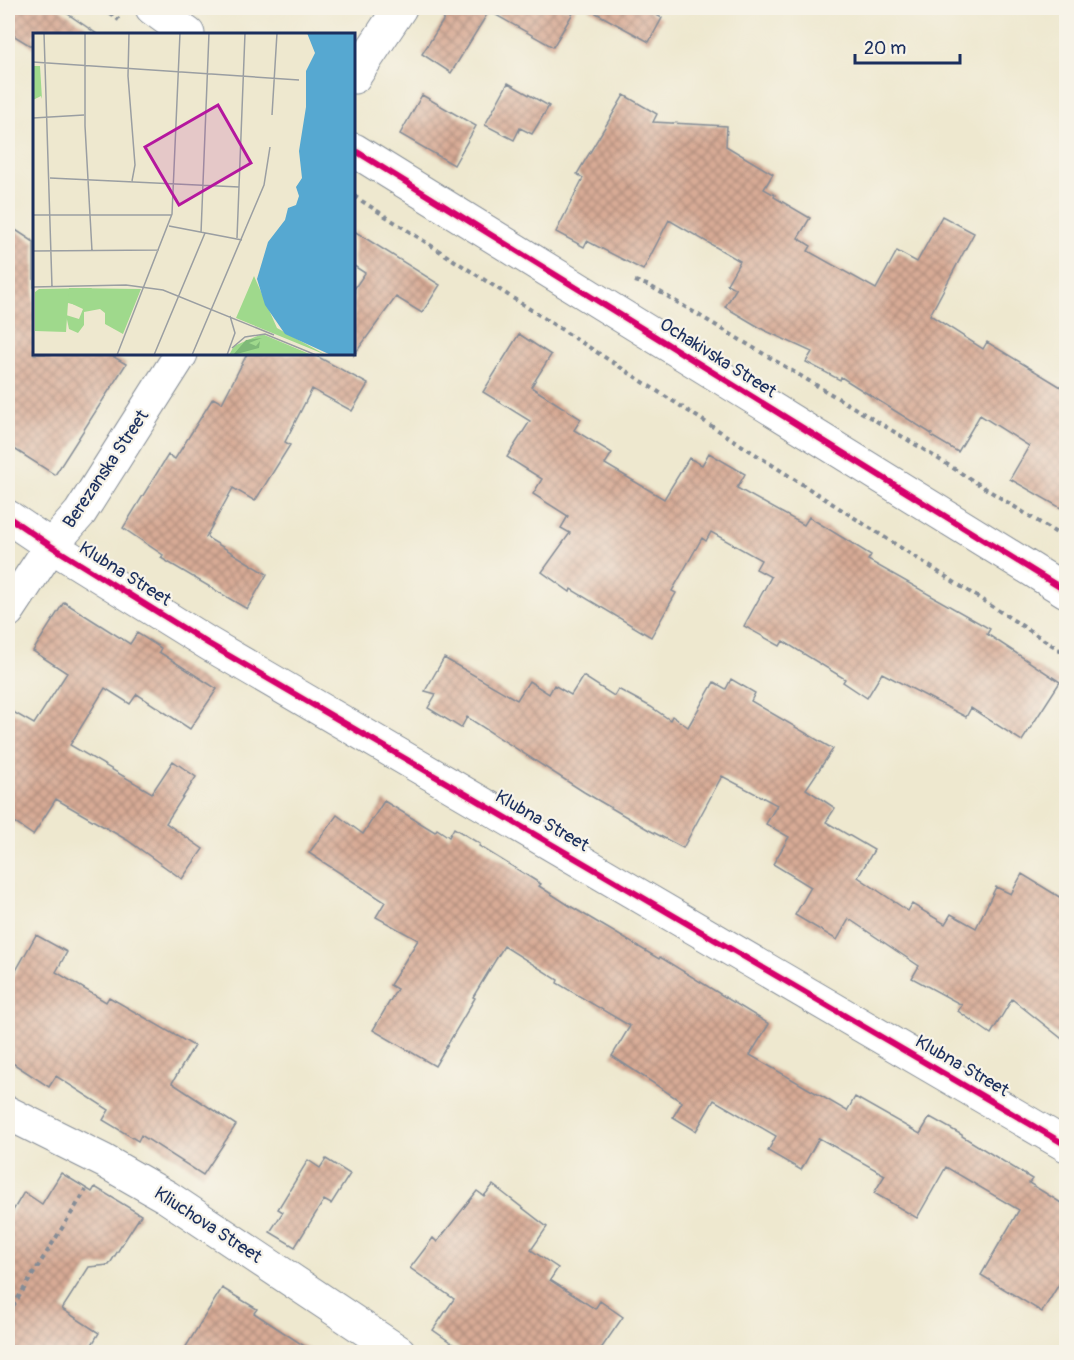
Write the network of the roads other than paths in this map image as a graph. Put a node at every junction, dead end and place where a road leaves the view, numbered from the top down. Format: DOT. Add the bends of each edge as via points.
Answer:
graph roads {
  1 [pos="152,8"];
  2 [pos="400,8"];
  3 [pos="187,33"];
  4 [pos="356,74"];
  5 [pos="356,151"];
  6 [pos="180,356"];
  7 [pos="8,517"];
  8 [pos="51,546"];
  9 [pos="1066,591"];
  10 [pos="8,611"];
  11 [pos="8,1113"];
  12 [pos="1066,1145"];
  13 [pos="399,1353"];
  1 -- 3 [label="street"];
  2 -- 4 [label="street"];
  5 -- 9 [label="street, Ochakivska Street"];
  6 -- 8 [label="street, Berezanska Street" via="80,513"];
  7 -- 8 [label="street, Klubna Street"];
  8 -- 10 [label="street, Berezanska Street"];
  8 -- 12 [label="street, Klubna Street" via="209,644"];
  11 -- 13 [label="street, Kliuchova Street" via="167,1197"];
}
